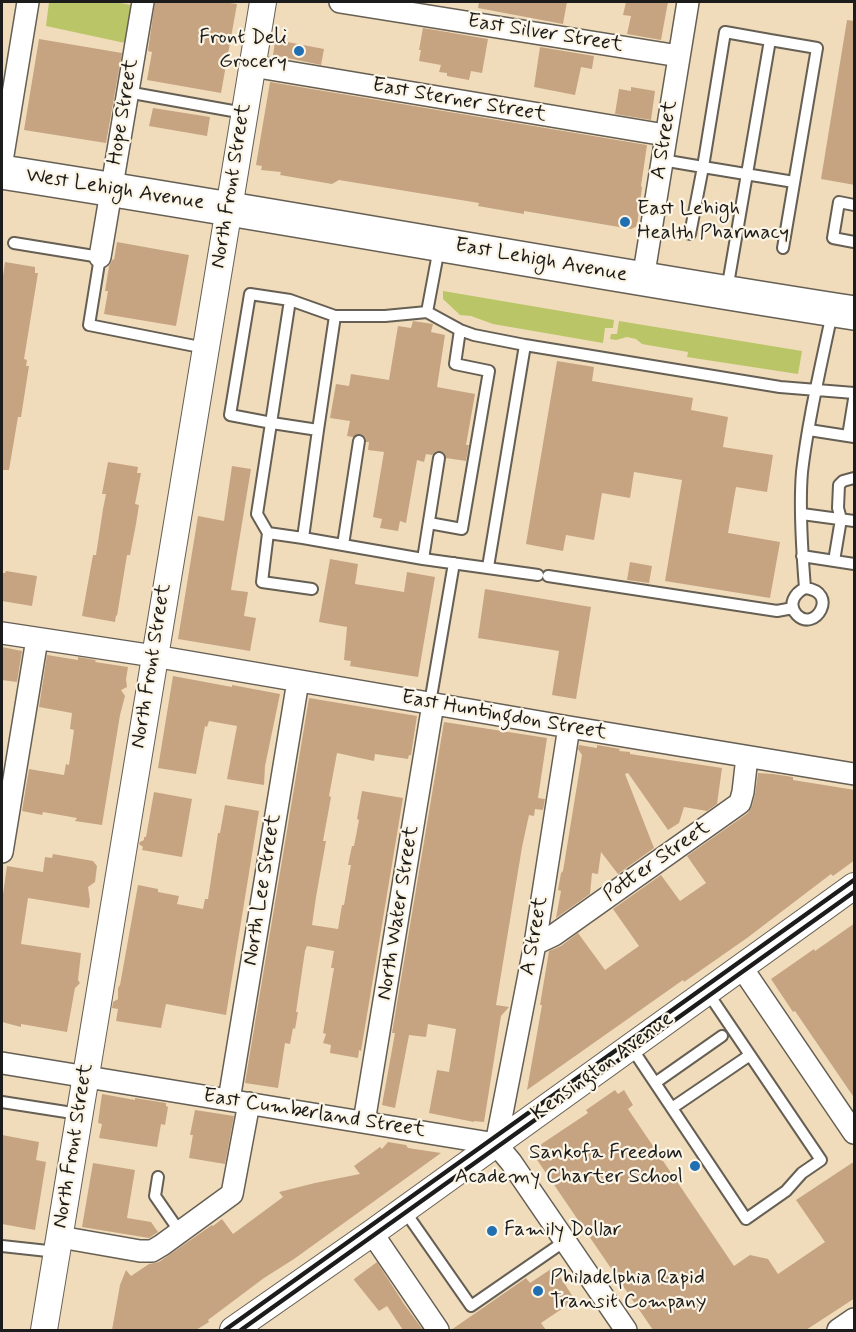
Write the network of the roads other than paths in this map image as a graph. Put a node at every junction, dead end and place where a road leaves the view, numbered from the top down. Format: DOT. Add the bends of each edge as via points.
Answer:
graph roads {
  1 [pos="28,2"];
  2 [pos="143,2"];
  3 [pos="263,2"];
  4 [pos="340,2"];
  5 [pos="688,2"];
  6 [pos="770,40"];
  7 [pos="679,56"];
  8 [pos="252,66"];
  9 [pos="128,92"];
  10 [pos="6,100"];
  11 [pos="244,113"];
  12 [pos="665,135"];
  13 [pos="662,160"];
  14 [pos="2,161"];
  15 [pos="703,167"];
  16 [pos="2,172"];
  17 [pos="747,175"];
  18 [pos="794,182"];
  19 [pos="111,189"];
  20 [pos="855,205"];
  21 [pos="228,208"];
  22 [pos="690,234"];
  23 [pos="855,242"];
  24 [pos="14,243"];
  25 [pos="440,244"];
  26 [pos="783,248"];
  27 [pos="100,257"];
  28 [pos="643,279"];
  29 [pos="726,293"];
  30 [pos="290,300"];
  31 [pos="427,312"];
  32 [pos="843,312"];
  33 [pos="335,316"];
  34 [pos="460,330"];
  35 [pos="525,345"];
  36 [pos="205,348"];
  37 [pos="816,389"];
  38 [pos="855,393"];
  39 [pos="855,399"];
  40 [pos="272,423"];
  41 [pos="318,430"];
  42 [pos="809,430"];
  43 [pos="851,436"];
  44 [pos="359,441"];
  45 [pos="439,459"];
  46 [pos="855,478"];
  47 [pos="802,514"];
  48 [pos="841,519"];
  49 [pos="855,520"];
  50 [pos="429,523"];
  51 [pos="268,534"];
  52 [pos="303,538"];
  53 [pos="343,545"];
  54 [pos="802,556"];
  55 [pos="423,559"];
  56 [pos="834,561"];
  57 [pos="454,563"];
  58 [pos="855,564"];
  59 [pos="488,567"];
  60 [pos="805,588"];
  61 [pos="312,589"];
  62 [pos="792,608"];
  63 [pos="2,633"];
  64 [pos="37,639"];
  65 [pos="154,656"];
  66 [pos="298,681"];
  67 [pos="431,704"];
  68 [pos="569,727"];
  69 [pos="747,757"];
  70 [pos="855,774"];
  71 [pos="2,852"];
  72 [pos="855,886"];
  73 [pos="535,944"];
  74 [pos="741,968"];
  75 [pos="707,992"];
  76 [pos="722,1036"];
  77 [pos="631,1047"];
  78 [pos="750,1054"];
  79 [pos="2,1063"];
  80 [pos="85,1077"];
  81 [pos="655,1083"];
  82 [pos="239,1101"];
  83 [pos="2,1102"];
  84 [pos="672,1108"];
  85 [pos="79,1114"];
  86 [pos="364,1122"];
  87 [pos="855,1134"];
  88 [pos="496,1144"];
  89 [pos="158,1177"];
  90 [pos="404,1210"];
  91 [pos="180,1232"];
  92 [pos="372,1233"];
  93 [pos="565,1241"];
  94 [pos="58,1244"];
  95 [pos="2,1246"];
  96 [pos="855,1319"];
  97 [pos="246,1327"];
  98 [pos="44,1330"];
  99 [pos="438,1330"];
  100 [pos="626,1330"];
  101 [pos="838,1330"];
  1 -- 10 [label="street"];
  2 -- 9 [label="street, Hope Street"];
  3 -- 8 [label="street, North Front Street"];
  4 -- 7 [label="street, East Silver Street"];
  5 -- 7 [label="street, A Street"];
  6 -- 15 [label="lane" via="725,32"];
  6 -- 17 [label="lane"];
  6 -- 18 [label="lane" via="817,48"];
  7 -- 12 [label="street, A Street"];
  8 -- 11 [label="street, North Front Street"];
  8 -- 12 [label="street, East Sterner Street"];
  9 -- 11 [label="lane"];
  9 -- 19 [label="street, Hope Street"];
  10 -- 14 [label="street"];
  11 -- 21 [label="street, North Front Street"];
  12 -- 13 [label="street, A Street"];
  13 -- 15 [label="lane"];
  13 -- 28 [label="street, A Street"];
  15 -- 17 [label="lane"];
  15 -- 22 [label="lane"];
  16 -- 19 [label="main road, West Lehigh Avenue"];
  17 -- 18 [label="lane"];
  17 -- 29 [label="lane"];
  18 -- 26 [label="lane"];
  19 -- 21 [label="main road, West Lehigh Avenue"];
  19 -- 27 [label="street, Hope Street"];
  20 -- 23 [label="lane" via="839,202 833,238"];
  21 -- 25 [label="main road, East Lehigh Avenue"];
  21 -- 36 [label="street, North Front Street"];
  24 -- 27 [label="lane"];
  25 -- 28 [label="main road, East Lehigh Avenue"];
  25 -- 31 [label="lane"];
  27 -- 36 [label="lane" via="89,325"];
  28 -- 29 [label="main road, East Lehigh Avenue"];
  29 -- 32 [label="main road, East Lehigh Avenue"];
  30 -- 33 [label="lane"];
  30 -- 40 [label="lane"];
  30 -- 40 [label="lane" via="250,294 230,415"];
  31 -- 33 [label="lane"];
  31 -- 34 [label="lane"];
  32 -- 37 [label="lane"];
  33 -- 41 [label="lane"];
  34 -- 35 [label="lane"];
  34 -- 50 [label="lane" via="455,364 489,371 462,529"];
  35 -- 37 [label="lane" via="780,387"];
  35 -- 59 [label="lane"];
  36 -- 65 [label="street, North Front Street"];
  37 -- 38 [label="lane"];
  37 -- 42 [label="lane"];
  39 -- 43 [label="lane"];
  40 -- 41 [label="lane"];
  40 -- 51 [label="lane" via="257,514"];
  41 -- 52 [label="lane"];
  42 -- 43 [label="lane"];
  42 -- 47 [label="lane" via="802,473"];
  44 -- 53 [label="lane"];
  45 -- 50 [label="lane"];
  46 -- 48 [label="lane" via="838,485"];
  47 -- 48 [label="lane"];
  47 -- 54 [label="lane"];
  48 -- 49 [label="lane"];
  48 -- 56 [label="lane"];
  50 -- 55 [label="lane"];
  51 -- 52 [label="lane"];
  51 -- 61 [label="lane" via="262,582"];
  52 -- 53 [label="lane"];
  53 -- 55 [label="lane"];
  54 -- 56 [label="lane"];
  54 -- 60 [label="lane"];
  55 -- 57 [label="lane"];
  56 -- 58 [label="lane"];
  57 -- 59 [label="lane"];
  57 -- 67 [label="lane"];
  59 -- 62 [label="lane" via="777,611"];
  60 -- 62 [label="lane" via="795,594"];
  60 -- 62 [label="lane" via="821,596 820,613 807,619"];
  63 -- 64 [label="street, East Huntingdon Street"];
  64 -- 65 [label="street, East Huntingdon Street"];
  64 -- 71 [label="street"];
  65 -- 66 [label="street, East Huntingdon Street"];
  65 -- 80 [label="street, North Front Street"];
  66 -- 67 [label="street, East Huntingdon Street"];
  66 -- 82 [label="street, North Lee Street"];
  67 -- 68 [label="street, East Huntingdon Street"];
  67 -- 86 [label="street, North Water Street"];
  68 -- 69 [label="street, East Huntingdon Street"];
  68 -- 73 [label="street, A Street"];
  69 -- 70 [label="street, East Huntingdon Street"];
  69 -- 73 [label="street, Potter Street" via="740,803 554,935"];
  72 -- 74 [label="street, Kensington Avenue"];
  73 -- 88 [label="street, A Street"];
  74 -- 75 [label="street, Kensington Avenue"];
  74 -- 87 [label="street"];
  75 -- 77 [label="street, Kensington Avenue"];
  75 -- 78 [label="lane"];
  76 -- 81 [label="lane"];
  77 -- 81 [label="lane"];
  77 -- 88 [label="street, Kensington Avenue"];
  78 -- 84 [label="lane"];
  78 -- 84 [label="lane" via="821,1160 746,1219"];
  79 -- 80 [label="street, East Cumberland Street"];
  80 -- 82 [label="street, East Cumberland Street"];
  80 -- 85 [label="street, North Front Street"];
  81 -- 84 [label="lane"];
  82 -- 86 [label="street, East Cumberland Street"];
  82 -- 91 [label="street, North Lee Street" via="232,1194"];
  83 -- 85 [label="lane"];
  85 -- 94 [label="street, North Front Street"];
  86 -- 88 [label="street, East Cumberland Street"];
  88 -- 90 [label="street, Kensington Avenue"];
  88 -- 93 [label="street"];
  89 -- 91 [label="lane" via="155,1196"];
  90 -- 92 [label="street, Kensington Avenue"];
  90 -- 93 [label="lane" via="471,1306"];
  91 -- 94 [label="street, North Lee Street" via="152,1251"];
  92 -- 97 [label="street, Kensington Avenue"];
  92 -- 99 [label="street"];
  93 -- 100 [label="street"];
  94 -- 95 [label="lane"];
  94 -- 98 [label="street, North Front Street"];
  96 -- 101 [label="street"];
}
